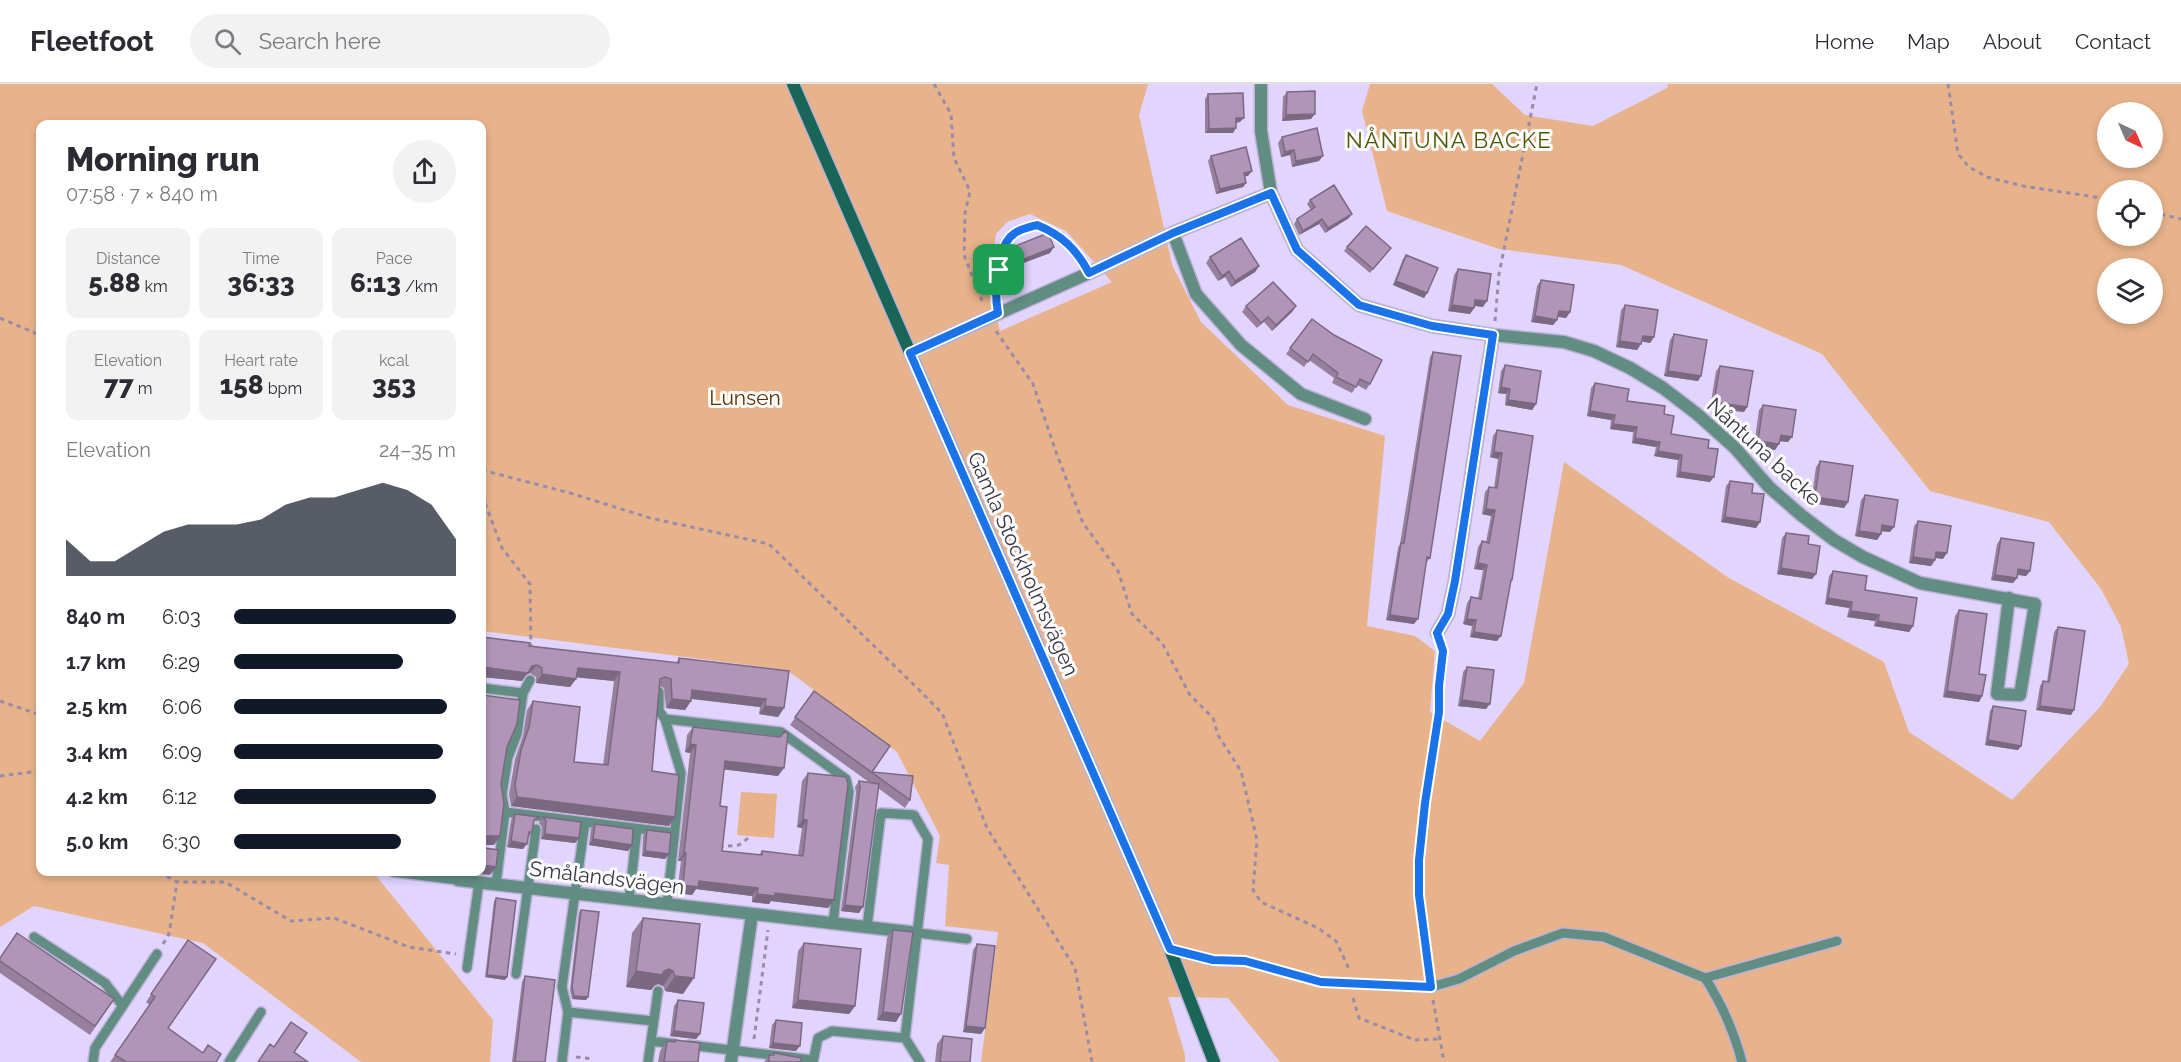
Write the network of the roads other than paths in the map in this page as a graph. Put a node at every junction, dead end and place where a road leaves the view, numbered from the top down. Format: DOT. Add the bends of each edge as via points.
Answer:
graph roads {
  1 [pos="793,84"];
  2 [pos="1261,84"];
  3 [pos="1271,193"];
  4 [pos="1173,233"];
  5 [pos="1089,273"];
  6 [pos="992,315"];
  7 [pos="1493,335"];
  8 [pos="910,353"];
  9 [pos="1365,419"];
  10 [pos="2009,598"];
  11 [pos="1437,633"];
  12 [pos="530,680"];
  13 [pos="486,688"];
  14 [pos="659,692"];
  15 [pos="523,693"];
  16 [pos="665,719"];
  17 [pos="505,813"];
  18 [pos="585,822"];
  19 [pos="536,828"];
  20 [pos="637,829"];
  21 [pos="674,833"];
  22 [pos="426,876"];
  23 [pos="458,880"];
  24 [pos="479,882"];
  25 [pos="496,884"];
  26 [pos="528,888"];
  27 [pos="576,894"];
  28 [pos="629,900"];
  29 [pos="667,904"];
  30 [pos="752,914"];
  31 [pos="833,923"];
  32 [pos="867,927"];
  33 [pos="918,933"];
  34 [pos="34,937"];
  35 [pos="967,939"];
  36 [pos="1838,941"];
  37 [pos="1170,949"];
  38 [pos="157,954"];
  39 [pos="467,968"];
  40 [pos="516,974"];
  41 [pos="1705,978"];
  42 [pos="658,991"];
  43 [pos="122,1005"];
  44 [pos="261,1012"];
  45 [pos="568,1012"];
  46 [pos="653,1021"];
  47 [pos="906,1038"];
  48 [pos="651,1041"];
  49 [pos="732,1056"];
  50 [pos="813,1061"];
  51 [pos="93,1062"];
  52 [pos="229,1062"];
  53 [pos="562,1062"];
  54 [pos="648,1062"];
  55 [pos="920,1062"];
  56 [pos="1214,1062"];
  57 [pos="1742,1062"];
  1 -- 8 [label="main road, Gamla Stockholmsvägen"];
  2 -- 3 [label="street, Nåntuna backe" via="1261,130"];
  3 -- 4 [label="street"];
  3 -- 7 [label="street, Nåntuna backe" via="1297,250 1359,305 1432,326"];
  4 -- 5 [label="street"];
  4 -- 9 [label="street" via="1196,294 1241,345 1301,394"];
  5 -- 6 [label="street"];
  5 -- 6 [label="lane" via="1082,259 1054,232 1037,225 1014,233 1003,245"];
  6 -- 8 [label="street"];
  7 -- 10 [label="street, Nåntuna backe" via="1564,342 1630,368 1697,414 1735,448 1769,487 1834,540 1920,583"];
  7 -- 11 [label="street" via="1455,581 1448,614"];
  8 -- 37 [label="main road, Gamla Stockholmsvägen"];
  10 -- 10 [label="street, Nåntuna backe" via="1997,694 2020,695 2035,604"];
  12 -- 15 [label="lane"];
  13 -- 15 [label="lane"];
  14 -- 16 [label="lane" via="659,711"];
  15 -- 17 [label="lane" via="502,794"];
  16 -- 21 [label="lane" via="681,773"];
  16 -- 31 [label="lane" via="781,732 846,779 849,792"];
  17 -- 18 [label="lane"];
  17 -- 25 [label="lane" via="495,853"];
  18 -- 20 [label="lane"];
  18 -- 27 [label="lane"];
  19 -- 26 [label="lane"];
  20 -- 21 [label="lane"];
  20 -- 28 [label="lane"];
  21 -- 29 [label="lane"];
  22 -- 23 [label="lane"];
  23 -- 24 [label="street, Smålandsvägen"];
  24 -- 25 [label="street, Smålandsvägen"];
  24 -- 39 [label="lane"];
  25 -- 26 [label="street, Smålandsvägen"];
  26 -- 27 [label="street, Smålandsvägen"];
  26 -- 40 [label="lane"];
  27 -- 28 [label="street, Smålandsvägen"];
  27 -- 45 [label="lane" via="562,987"];
  28 -- 29 [label="street, Smålandsvägen"];
  29 -- 30 [label="street, Smålandsvägen"];
  30 -- 31 [label="street, Smålandsvägen"];
  30 -- 49 [label="street"];
  31 -- 32 [label="street, Smålandsvägen"];
  32 -- 33 [label="street, Smålandsvägen"];
  32 -- 33 [label="lane" via="881,813 914,815 928,839"];
  33 -- 35 [label="lane"];
  33 -- 47 [label="lane"];
  34 -- 43 [label="lane" via="105,983"];
  36 -- 41 [label="lane"];
  37 -- 41 [label="lane" via="1213,960 1245,961 1321,982 1431,987 1459,979 1514,951 1563,933 1604,937"];
  37 -- 56 [label="main road, Gamla Stockholmsvägen"];
  38 -- 43 [label="lane"];
  41 -- 57 [label="lane" via="1737,1042"];
  42 -- 46 [label="lane"];
  43 -- 51 [label="lane" via="95,1048"];
  44 -- 52 [label="lane"];
  45 -- 46 [label="lane"];
  45 -- 53 [label="lane"];
  46 -- 48 [label="lane"];
  47 -- 50 [label="lane" via="832,1031 818,1038"];
  47 -- 55 [label="lane"];
  48 -- 49 [label="lane"];
  48 -- 54 [label="lane"];
  49 -- 50 [label="lane" via="752,1053"];
}
